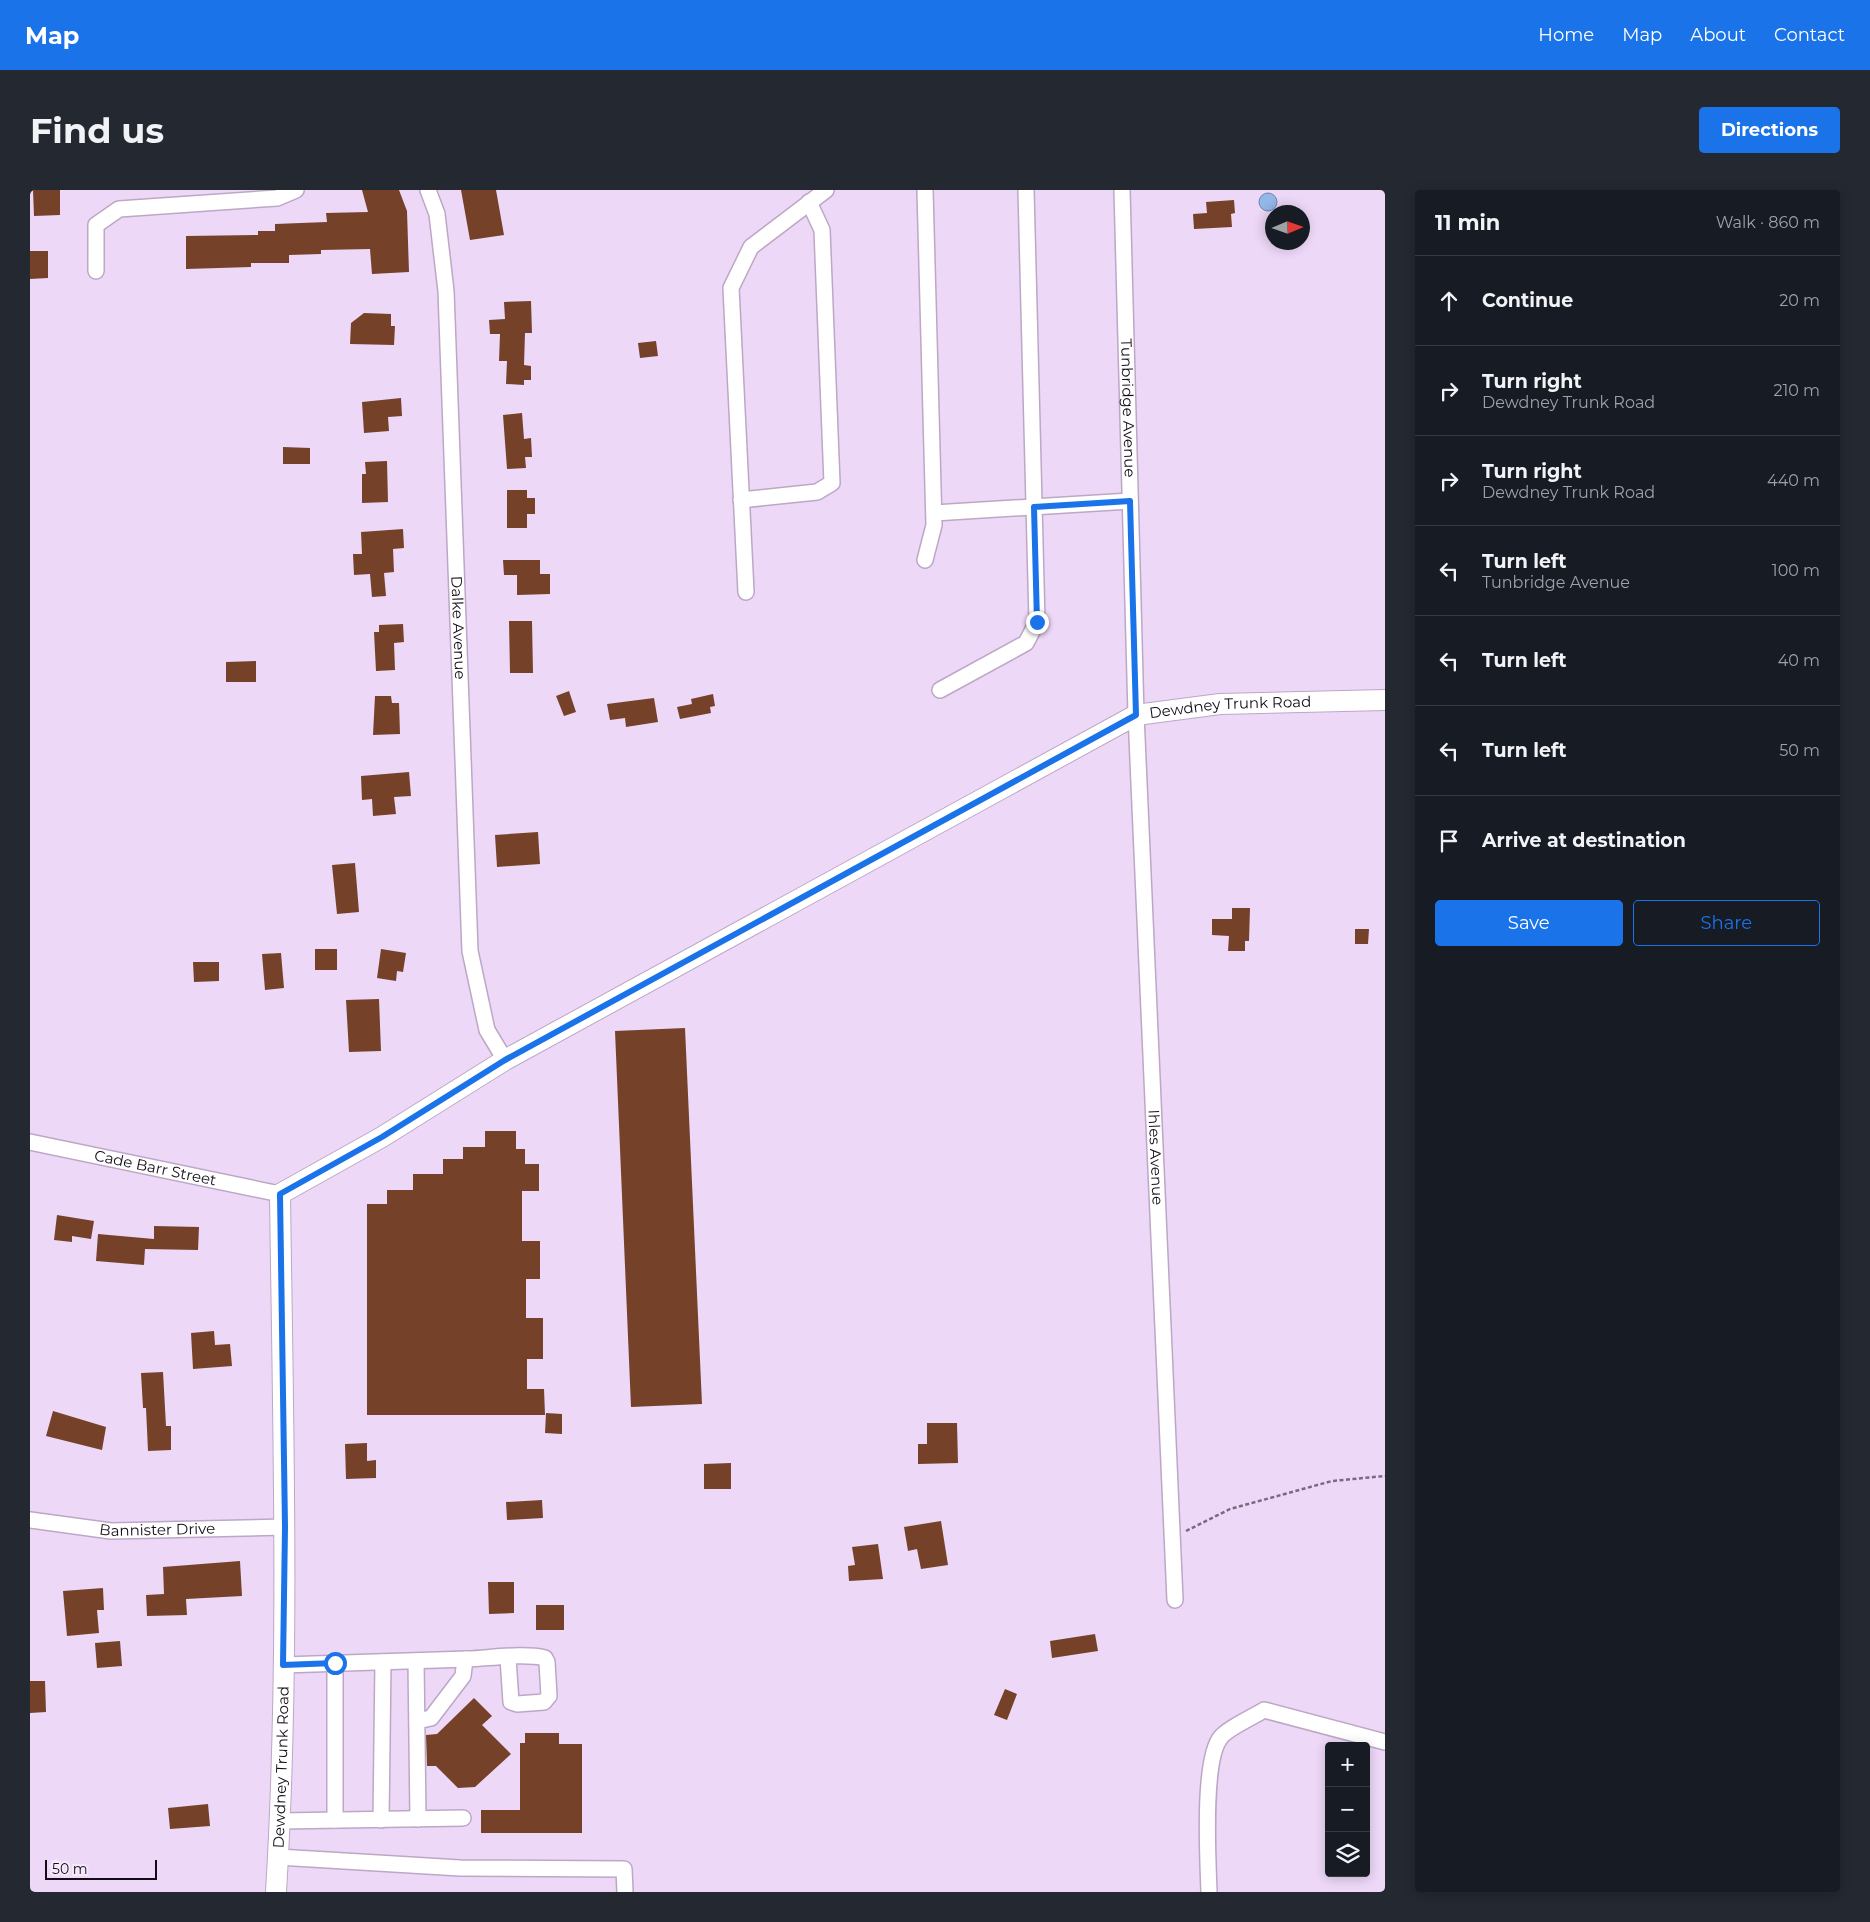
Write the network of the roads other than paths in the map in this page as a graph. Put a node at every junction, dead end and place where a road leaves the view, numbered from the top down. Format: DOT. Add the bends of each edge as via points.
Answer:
graph roads {
  1 [pos="296,190"];
  2 [pos="428,190"];
  3 [pos="826,190"];
  4 [pos="925,190"];
  5 [pos="1026,190"];
  6 [pos="1122,190"];
  7 [pos="809,202"];
  8 [pos="96,271"];
  9 [pos="741,500"];
  10 [pos="1130,501"];
  11 [pos="1034,507"];
  12 [pos="934,512"];
  13 [pos="925,560"];
  14 [pos="746,592"];
  15 [pos="940,690"];
  16 [pos="1385,700"];
  17 [pos="1136,715"];
  18 [pos="505,1060"];
  19 [pos="30,1142"];
  20 [pos="280,1194"];
  21 [pos="30,1520"];
  22 [pos="285,1527"];
  23 [pos="1175,1600"];
  24 [pos="508,1658"];
  25 [pos="465,1659"];
  26 [pos="416,1660"];
  27 [pos="382,1662"];
  28 [pos="335,1663"];
  29 [pos="283,1665"];
  30 [pos="417,1721"];
  31 [pos="1385,1742"];
  32 [pos="464,1818"];
  33 [pos="418,1819"];
  34 [pos="335,1820"];
  35 [pos="381,1820"];
  36 [pos="280,1821"];
  37 [pos="278,1857"];
  38 [pos="276,1892"];
  39 [pos="624,1892"];
  40 [pos="1209,1892"];
  1 -- 8 [label="street" via="277,198 119,209 96,226"];
  2 -- 18 [label="street, Dalke Avenue" via="437,214 446,291 470,951 487,1030"];
  3 -- 7 [label="street"];
  4 -- 12 [label="street"];
  5 -- 11 [label="street"];
  6 -- 10 [label="street, Tunbridge Avenue"];
  7 -- 9 [label="street" via="751,247 731,288"];
  7 -- 9 [label="street" via="822,230 832,483 817,492"];
  9 -- 14 [label="street"];
  10 -- 11 [label="street"];
  10 -- 17 [label="street, Tunbridge Avenue"];
  11 -- 12 [label="street"];
  11 -- 15 [label="street" via="1037,622 1026,643"];
  12 -- 13 [label="street"];
  16 -- 17 [label="main road, Dewdney Trunk Road" via="1220,704"];
  17 -- 18 [label="main road, Dewdney Trunk Road"];
  17 -- 23 [label="street, Ihles Avenue"];
  18 -- 20 [label="main road, Dewdney Trunk Road" via="382,1137"];
  19 -- 20 [label="street, Cade Barr Street"];
  20 -- 22 [label="main road, Dewdney Trunk Road"];
  21 -- 22 [label="street, Bannister Drive" via="111,1531"];
  22 -- 29 [label="main road, Dewdney Trunk Road"];
  24 -- 25 [label="street"];
  25 -- 26 [label="street"];
  25 -- 30 [label="street" via="464,1676 431,1718"];
  26 -- 27 [label="street"];
  26 -- 30 [label="street"];
  27 -- 28 [label="street"];
  27 -- 35 [label="street"];
  28 -- 29 [label="street"];
  28 -- 34 [label="street"];
  29 -- 36 [label="main road, Dewdney Trunk Road"];
  30 -- 33 [label="street"];
  31 -- 40 [label="street" via="1264,1710 1221,1736 1211,1761 1207,1854"];
  32 -- 33 [label="street"];
  33 -- 35 [label="street"];
  34 -- 35 [label="street"];
  34 -- 36 [label="street"];
  36 -- 37 [label="main road, Dewdney Trunk Road"];
  37 -- 38 [label="main road, Dewdney Trunk Road"];
  37 -- 39 [label="street" via="460,1868 624,1869"];
}
